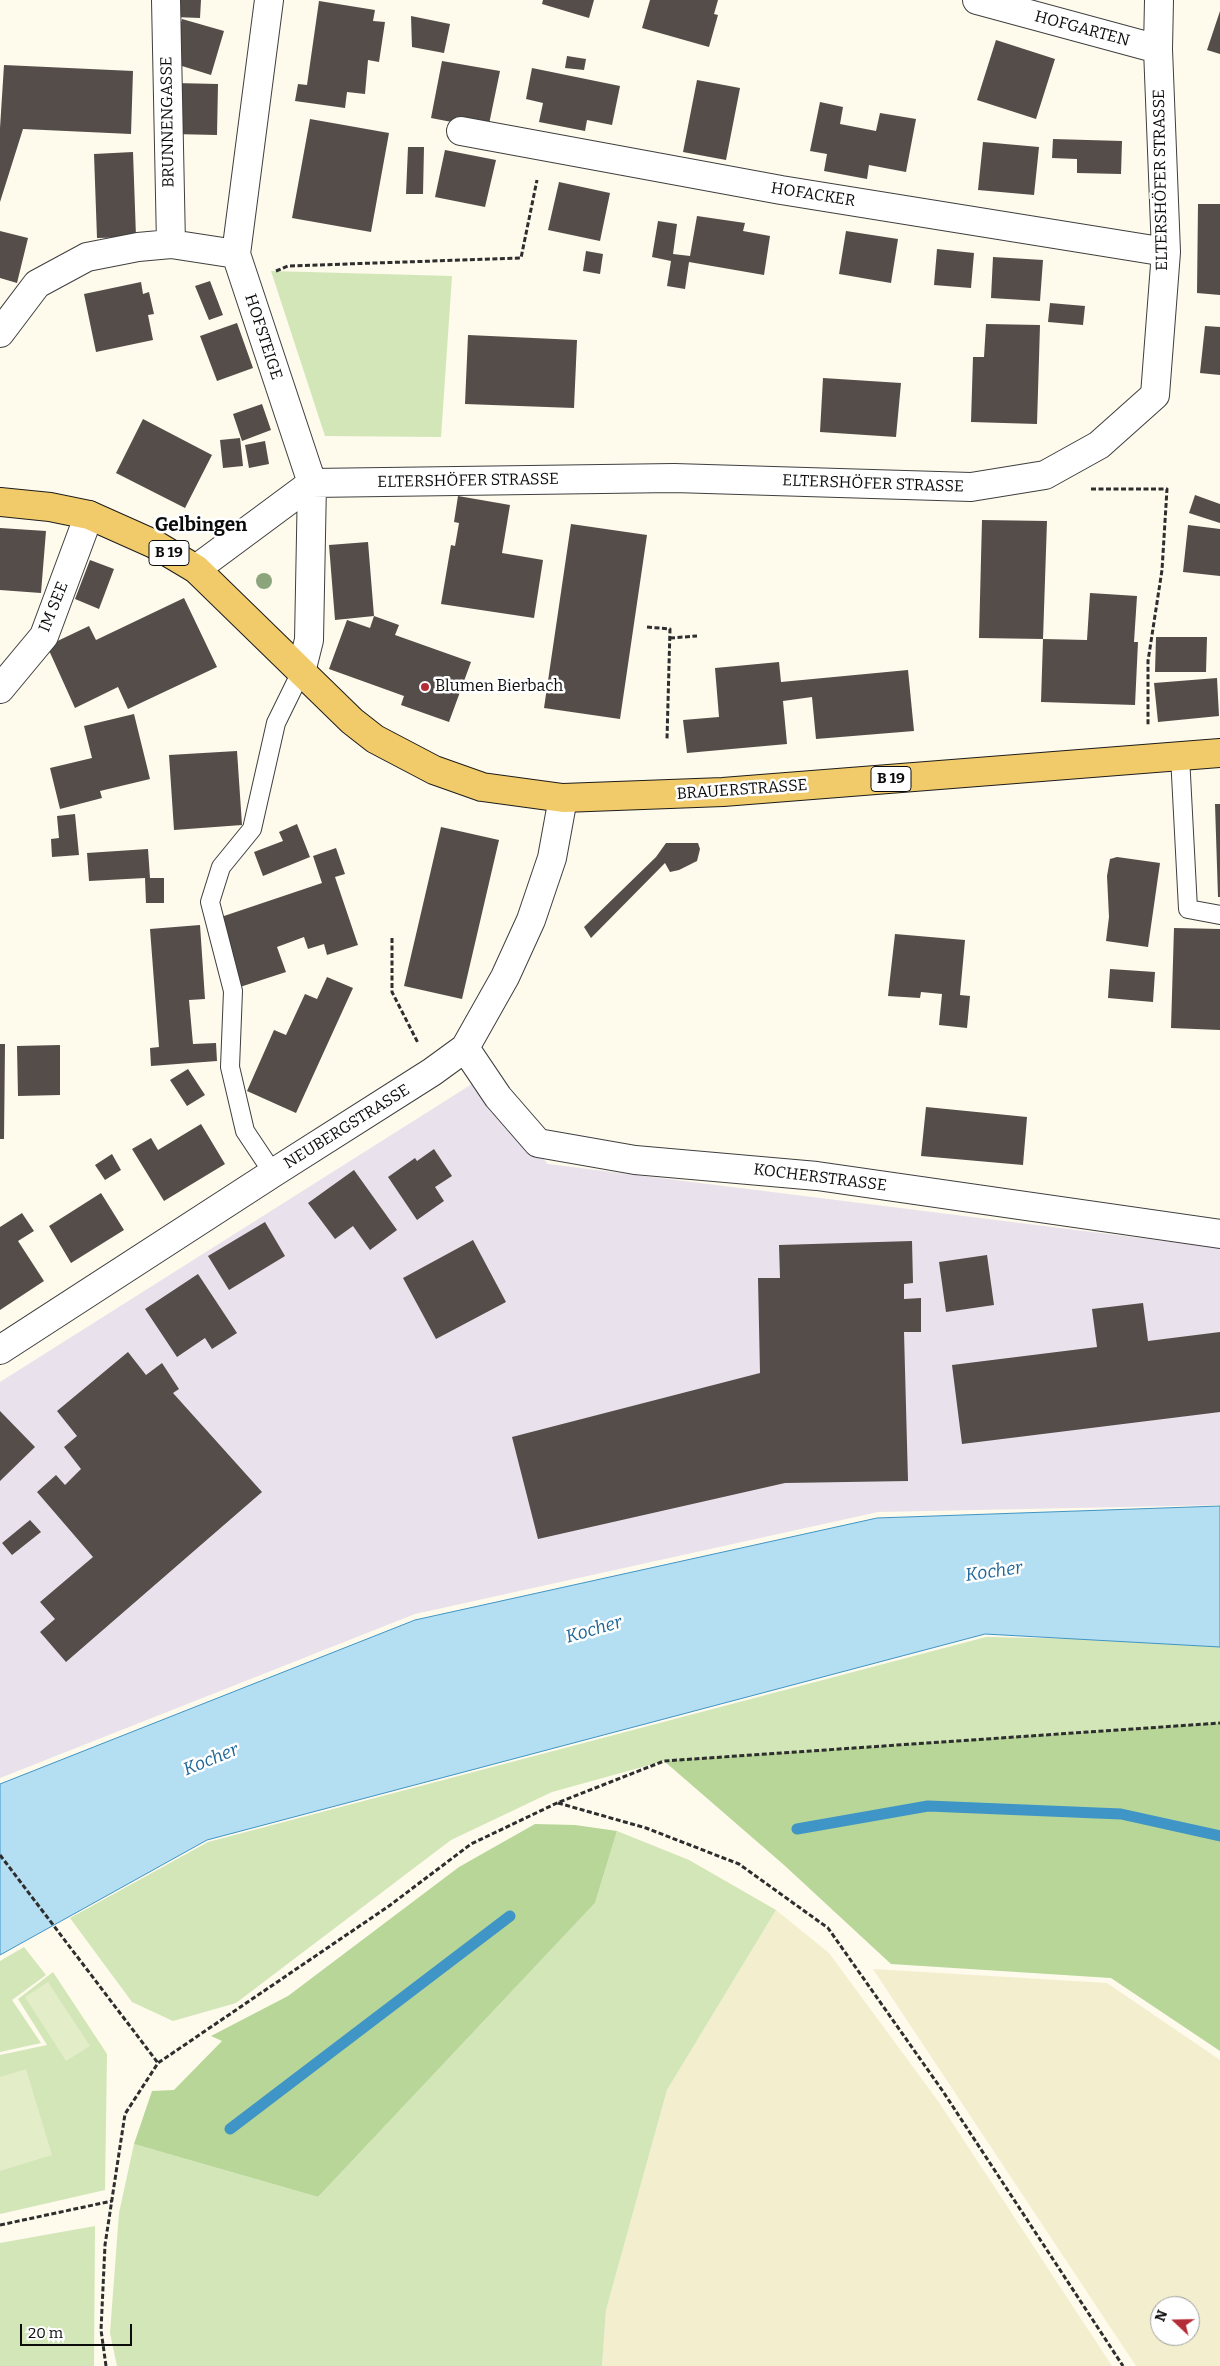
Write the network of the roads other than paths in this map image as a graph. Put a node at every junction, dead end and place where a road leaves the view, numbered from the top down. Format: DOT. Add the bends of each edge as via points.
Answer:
graph roads {
  1 [pos="166,0"];
  2 [pos="269,0"];
  3 [pos="977,0"];
  4 [pos="1159,0"];
  5 [pos="1158,49"];
  6 [pos="461,131"];
  7 [pos="171,244"];
  8 [pos="1166,252"];
  9 [pos="236,254"];
  10 [pos="0,332"];
  11 [pos="312,483"];
  12 [pos="0,502"];
  13 [pos="89,515"];
  14 [pos="196,569"];
  15 [pos="301,672"];
  16 [pos="0,689"];
  17 [pos="1220,754"];
  18 [pos="1180,756"];
  19 [pos="562,798"];
  20 [pos="1220,915"];
  21 [pos="465,1048"];
  22 [pos="273,1173"];
  23 [pos="1220,1234"];
  24 [pos="0,1350"];
  1 -- 7 [label="street, BRUNNENGASSE"];
  2 -- 9 [label="street, HOFSTEIGE"];
  3 -- 5 [label="street, HOFGARTEN"];
  4 -- 5 [label="street, ELTERSHÖFER STRASSE"];
  5 -- 8 [label="street, ELTERSHÖFER STRASSE"];
  6 -- 8 [label="street, HOFACKER" via="781,190"];
  7 -- 9 [label="street"];
  7 -- 10 [label="street" via="87,257 37,284"];
  8 -- 11 [label="street, ELTERSHÖFER STRASSE" via="1155,394 1099,445 1046,475 971,487 674,478"];
  9 -- 11 [label="street, HOFSTEIGE"];
  11 -- 14 [label="street"];
  11 -- 15 [label="street, HOFSTEIGE" via="309,640"];
  12 -- 13 [label="main road, B 19"];
  13 -- 14 [label="main road, B 19" via="154,544"];
  13 -- 16 [label="street, IM SEE" via="44,636"];
  14 -- 15 [label="main road, B 19"];
  15 -- 19 [label="main road, BRAUERSTRASSE / B 19" via="352,721 375,739 412,760 482,787"];
  15 -- 22 [label="lane" via="276,724 252,829 221,867 210,902 233,990 230,1067 245,1131"];
  17 -- 18 [label="main road, BRAUERSTRASSE / B 19"];
  18 -- 19 [label="main road, BRAUERSTRASSE / B 19" via="723,792"];
  18 -- 20 [label="lane" via="1188,909"];
  19 -- 21 [label="street, NEUBERGSTRASSE" via="552,858 531,920 505,977"];
  21 -- 22 [label="street, NEUBERGSTRASSE"];
  21 -- 23 [label="street, KOCHERSTRASSE" via="498,1097 538,1143 635,1160 817,1176"];
  22 -- 24 [label="street, NEUBERGSTRASSE"];
}
